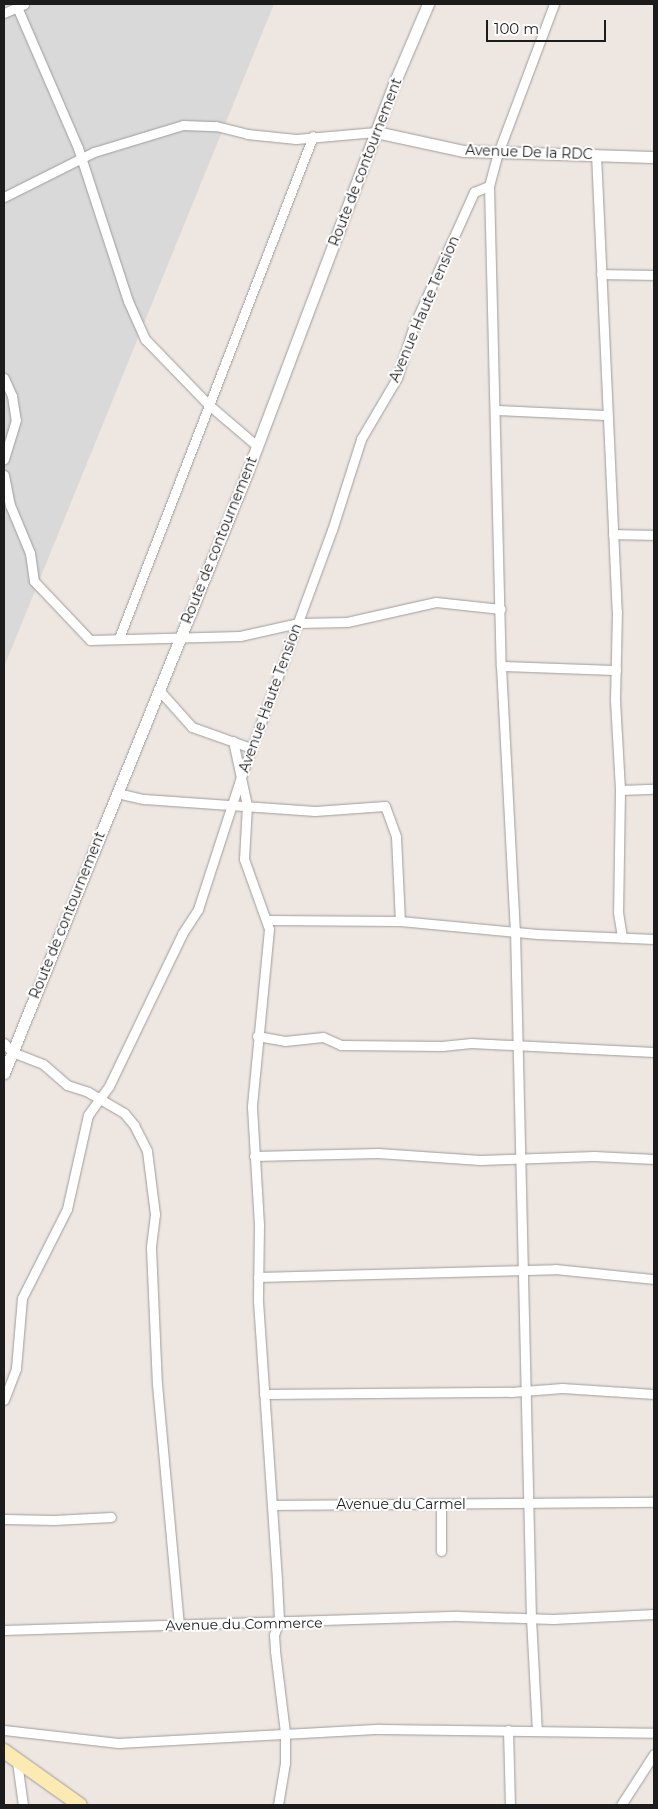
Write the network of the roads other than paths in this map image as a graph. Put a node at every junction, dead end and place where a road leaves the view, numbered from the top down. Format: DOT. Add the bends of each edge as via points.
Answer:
graph roads {
  1 [pos="428,4"];
  2 [pos="554,4"];
  3 [pos="21,5"];
  4 [pos="4,13"];
  5 [pos="376,132"];
  6 [pos="313,136"];
  7 [pos="499,150"];
  8 [pos="596,154"];
  9 [pos="654,157"];
  10 [pos="81,158"];
  11 [pos="490,186"];
  12 [pos="4,197"];
  13 [pos="601,274"];
  14 [pos="654,274"];
  15 [pos="4,378"];
  16 [pos="209,405"];
  17 [pos="496,410"];
  18 [pos="606,415"];
  19 [pos="257,446"];
  20 [pos="6,448"];
  21 [pos="4,459"];
  22 [pos="4,475"];
  23 [pos="613,534"];
  24 [pos="654,534"];
  25 [pos="501,609"];
  26 [pos="298,623"];
  27 [pos="119,638"];
  28 [pos="178,640"];
  29 [pos="501,666"];
  30 [pos="616,670"];
  31 [pos="158,689"];
  32 [pos="233,741"];
  33 [pos="251,748"];
  34 [pos="240,777"];
  35 [pos="654,789"];
  36 [pos="620,790"];
  37 [pos="117,793"];
  38 [pos="233,804"];
  39 [pos="247,805"];
  40 [pos="267,920"];
  41 [pos="400,921"];
  42 [pos="515,930"];
  43 [pos="622,938"];
  44 [pos="654,939"];
  45 [pos="257,1036"];
  46 [pos="4,1043"];
  47 [pos="516,1046"];
  48 [pos="12,1052"];
  49 [pos="654,1052"];
  50 [pos="4,1073"];
  51 [pos="98,1098"];
  52 [pos="254,1156"];
  53 [pos="520,1156"];
  54 [pos="654,1160"];
  55 [pos="522,1270"];
  56 [pos="258,1278"];
  57 [pos="654,1279"];
  58 [pos="526,1390"];
  59 [pos="264,1394"];
  60 [pos="654,1394"];
  61 [pos="4,1400"];
  62 [pos="654,1502"];
  63 [pos="273,1505"];
  64 [pos="441,1505"];
  65 [pos="528,1505"];
  66 [pos="111,1517"];
  67 [pos="4,1519"];
  68 [pos="442,1551"];
  69 [pos="654,1614"];
  70 [pos="531,1618"];
  71 [pos="279,1621"];
  72 [pos="179,1624"];
  73 [pos="4,1630"];
  74 [pos="4,1730"];
  75 [pos="508,1730"];
  76 [pos="537,1730"];
  77 [pos="285,1732"];
  78 [pos="654,1733"];
  79 [pos="4,1751"];
  80 [pos="654,1754"];
  81 [pos="17,1762"];
  82 [pos="23,1805"];
  83 [pos="80,1805"];
  84 [pos="278,1805"];
  85 [pos="510,1805"];
  86 [pos="621,1805"];
  1 -- 5 [label="street, Route de contournement"];
  2 -- 7 [label="street"];
  3 -- 4 [label="street"];
  3 -- 10 [label="street"];
  5 -- 6 [label="street"];
  5 -- 7 [label="street, Avenue De la RDC" via="464,151"];
  5 -- 19 [label="street, Route de contournement"];
  6 -- 10 [label="street" via="274,138 191,124"];
  6 -- 16 [label="street"];
  7 -- 8 [label="street, Avenue De la RDC"];
  7 -- 11 [label="street"];
  8 -- 9 [label="street, Avenue De la RDC"];
  8 -- 13 [label="street"];
  10 -- 12 [label="street"];
  10 -- 16 [label="street" via="128,301 145,339"];
  11 -- 17 [label="street"];
  11 -- 26 [label="street, Avenue Haute Tension" via="474,192 414,325 397,378 361,439"];
  13 -- 14 [label="street"];
  13 -- 18 [label="street"];
  15 -- 20 [label="street" via="16,412"];
  16 -- 19 [label="street"];
  16 -- 27 [label="street"];
  17 -- 18 [label="street"];
  17 -- 25 [label="street"];
  18 -- 23 [label="street"];
  19 -- 28 [label="street, Route de contournement"];
  20 -- 21 [label="street"];
  22 -- 27 [label="street" via="10,505 28,546 34,581 40,591 90,640"];
  23 -- 24 [label="street"];
  23 -- 30 [label="street"];
  25 -- 26 [label="street" via="436,602 347,622"];
  25 -- 29 [label="street"];
  26 -- 28 [label="street" via="240,636"];
  26 -- 33 [label="street, Avenue Haute Tension"];
  27 -- 28 [label="street"];
  28 -- 31 [label="street, Route de contournement"];
  29 -- 30 [label="street"];
  29 -- 42 [label="street"];
  30 -- 36 [label="street"];
  31 -- 32 [label="street" via="192,726"];
  31 -- 37 [label="street, Route de contournement"];
  32 -- 33 [label="street"];
  32 -- 34 [label="street"];
  33 -- 34 [label="street, Avenue Haute Tension"];
  34 -- 38 [label="street, Avenue Haute Tension"];
  34 -- 39 [label="street"];
  35 -- 36 [label="street"];
  36 -- 43 [label="street" via="618,912"];
  37 -- 38 [label="street" via="144,799"];
  37 -- 48 [label="street, Route de contournement"];
  38 -- 39 [label="street"];
  38 -- 51 [label="street, Avenue Haute Tension" via="196,914 182,934 109,1086"];
  39 -- 40 [label="street" via="244,859"];
  39 -- 41 [label="street" via="321,811 360,805 386,806 396,837"];
  40 -- 41 [label="street"];
  40 -- 45 [label="street" via="269,941"];
  41 -- 42 [label="street"];
  42 -- 43 [label="street"];
  42 -- 47 [label="street"];
  43 -- 44 [label="street"];
  45 -- 47 [label="street" via="285,1041 323,1037 341,1045"];
  45 -- 52 [label="street" via="252,1100"];
  46 -- 48 [label="street"];
  47 -- 49 [label="street"];
  47 -- 53 [label="street"];
  48 -- 50 [label="street, Route de contournement"];
  48 -- 51 [label="street" via="43,1064 67,1085"];
  51 -- 61 [label="street, Avenue Haute Tension" via="85,1126 67,1209 22,1298 16,1368"];
  51 -- 72 [label="street" via="124,1113 147,1151 155,1214 151,1248 157,1384"];
  52 -- 53 [label="street" via="378,1153 480,1160"];
  52 -- 56 [label="street"];
  53 -- 54 [label="street"];
  53 -- 55 [label="street"];
  55 -- 56 [label="street"];
  55 -- 57 [label="street" via="600,1272"];
  55 -- 58 [label="street"];
  56 -- 59 [label="street"];
  58 -- 59 [label="street"];
  58 -- 60 [label="street" via="562,1388"];
  58 -- 65 [label="street"];
  59 -- 63 [label="street"];
  62 -- 65 [label="street, Avenue du Carmel"];
  63 -- 64 [label="street, Avenue du Carmel"];
  63 -- 71 [label="street"];
  64 -- 65 [label="street, Avenue du Carmel"];
  64 -- 68 [label="street"];
  65 -- 70 [label="street"];
  66 -- 67 [label="street"];
  69 -- 70 [label="street, Avenue du Commerce"];
  70 -- 71 [label="street, Avenue du Commerce" via="484,1616"];
  70 -- 76 [label="street"];
  71 -- 72 [label="street, Avenue du Commerce"];
  71 -- 77 [label="street" via="274,1635"];
  72 -- 73 [label="street, Avenue du Commerce"];
  74 -- 77 [label="street" via="118,1743"];
  75 -- 76 [label="street"];
  75 -- 77 [label="street"];
  75 -- 85 [label="street"];
  76 -- 78 [label="street"];
  77 -- 84 [label="street" via="286,1763"];
  79 -- 81 [label="main road"];
  80 -- 86 [label="street"];
  81 -- 82 [label="street"];
  81 -- 83 [label="main road"];
}
